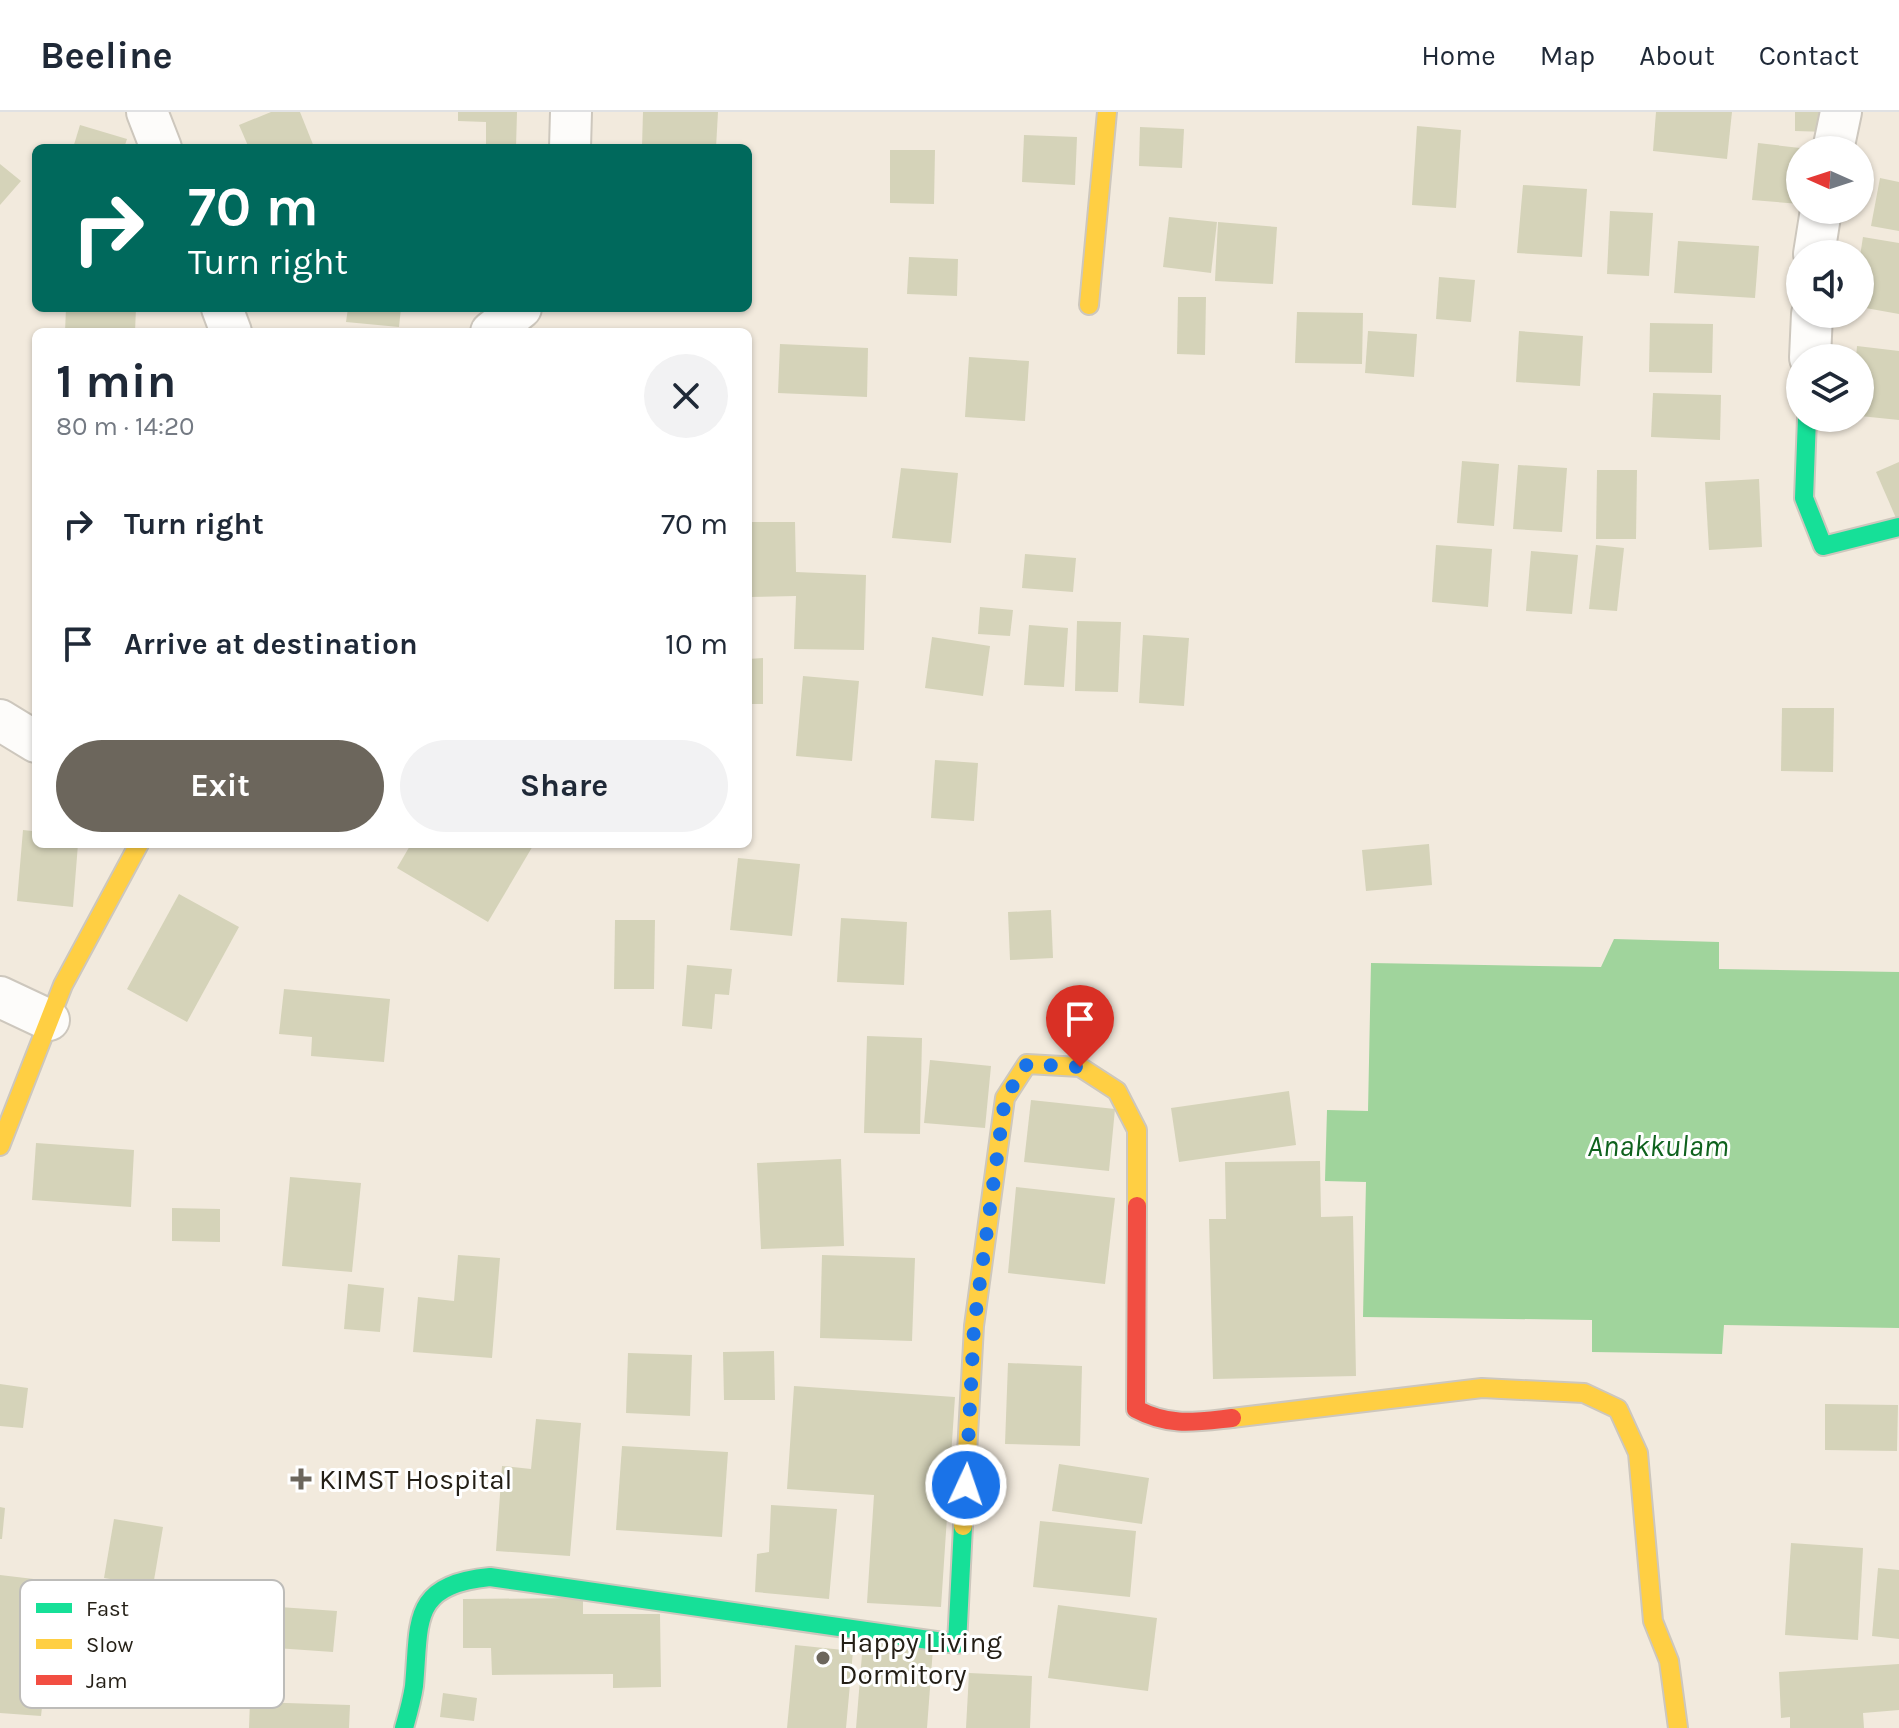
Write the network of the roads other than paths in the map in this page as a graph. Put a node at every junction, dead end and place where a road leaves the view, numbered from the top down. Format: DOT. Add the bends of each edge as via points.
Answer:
graph roads {
  1 [pos="147,112"];
  2 [pos="571,112"];
  3 [pos="1107,112"];
  4 [pos="1841,112"];
  5 [pos="1836,136"];
  6 [pos="159,144"];
  7 [pos="570,144"];
  8 [pos="1089,305"];
  9 [pos="516,312"];
  10 [pos="496,328"];
  11 [pos="1806,432"];
  12 [pos="1899,527"];
  13 [pos="0,720"];
  14 [pos="32,740"];
  15 [pos="137,848"];
  16 [pos="0,997"];
  17 [pos="49,1020"];
  18 [pos="0,1146"];
  19 [pos="404,1728"];
  20 [pos="1678,1728"];
  1 -- 6 [label="street"];
  2 -- 7 [label="street"];
  3 -- 8 [label="street"];
  4 -- 5 [label="street"];
  9 -- 10 [label="street"];
  11 -- 12 [label="street" via="1804,498 1823,546"];
  13 -- 14 [label="street"];
  15 -- 17 [label="street"];
  16 -- 17 [label="street"];
  17 -- 18 [label="street"];
  19 -- 20 [label="street" via="425,1607 441,1590 467,1579 490,1577 957,1644 974,1326 1005,1098 1027,1064 1080,1067 1117,1091 1137,1130 1136,1409 1157,1420 1189,1423 1482,1388 1584,1393 1618,1409 1638,1453 1653,1621 1669,1661"];
}
